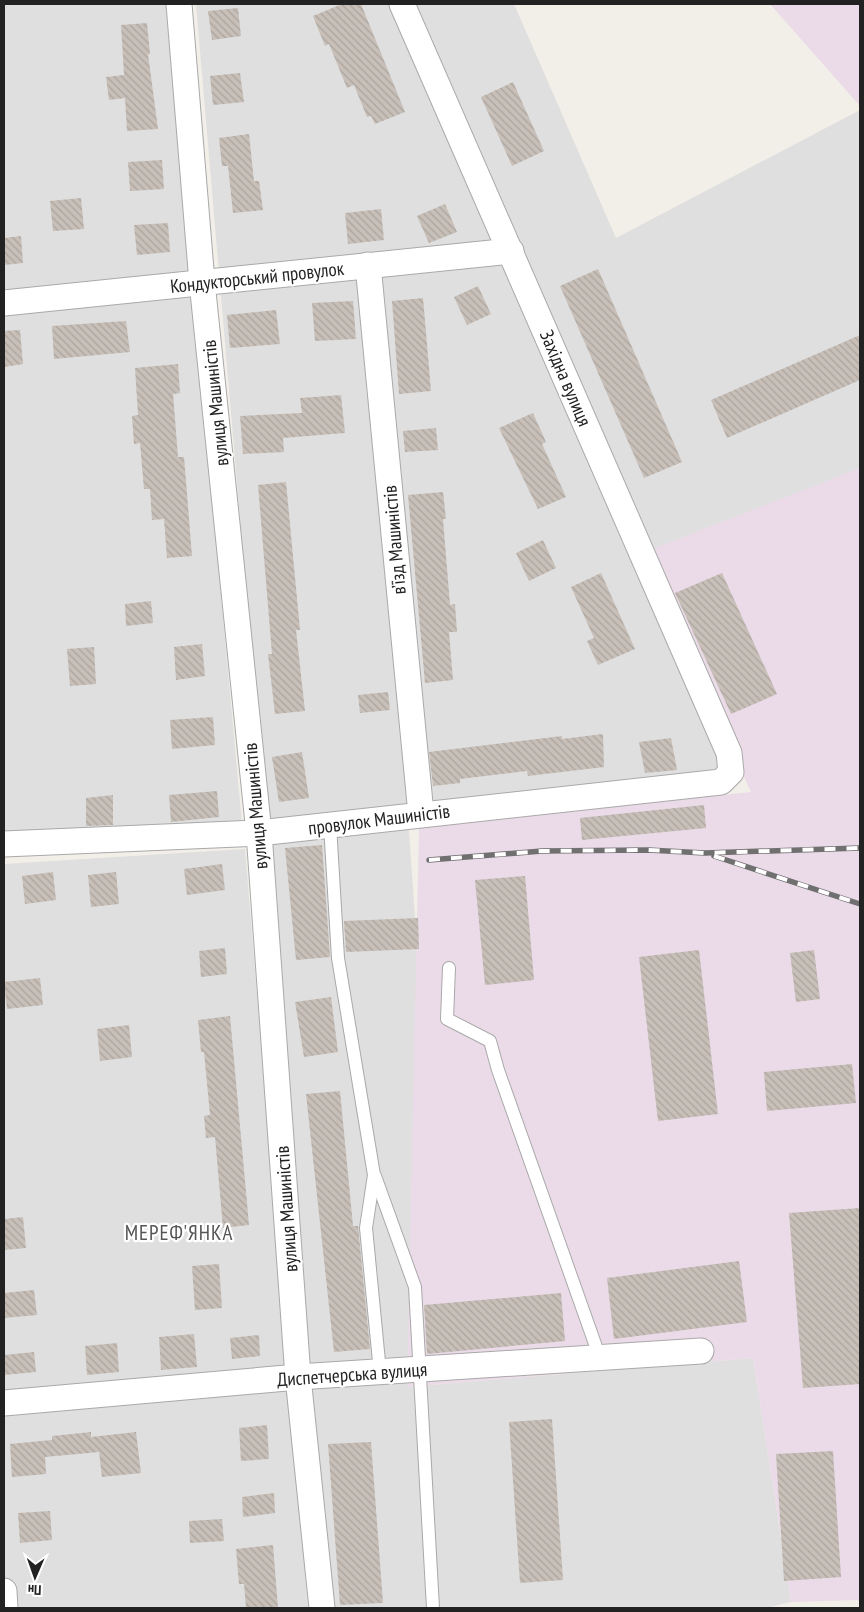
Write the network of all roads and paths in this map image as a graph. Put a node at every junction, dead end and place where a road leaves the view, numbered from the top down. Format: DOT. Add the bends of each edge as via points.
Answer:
graph roads {
  1 [pos="179,4"];
  2 [pos="402,4"];
  3 [pos="511,251"];
  4 [pos="368,266"];
  5 [pos="202,282"];
  6 [pos="4,303"];
  7 [pos="729,753"];
  8 [pos="420,814"];
  9 [pos="330,825"];
  10 [pos="259,833"];
  11 [pos="4,844"];
  12 [pos="449,968"];
  13 [pos="374,1175"];
  14 [pos="701,1351"];
  15 [pos="600,1358"];
  16 [pos="420,1370"];
  17 [pos="380,1372"];
  18 [pos="298,1377"];
  19 [pos="4,1403"];
  20 [pos="4,1591"];
  21 [pos="5,1608"];
  22 [pos="322,1608"];
  23 [pos="433,1608"];
  1 -- 5 [label="street, вулиця Машиністів"];
  2 -- 3 [label="street, Західна вулиця"];
  3 -- 4 [label="street, Кондукторський провулок"];
  3 -- 7 [label="street, Західна вулиця"];
  4 -- 5 [label="street, Кондукторський провулок"];
  4 -- 8 [label="street, в’їзд Машиністів"];
  5 -- 6 [label="street, Кондукторський провулок"];
  5 -- 10 [label="street, вулиця Машиністів"];
  7 -- 8 [label="street, провулок Машиністів" via="731,772 720,782"];
  8 -- 9 [label="street, провулок Машиністів"];
  9 -- 10 [label="street, провулок Машиністів"];
  9 -- 13 [label="lane" via="338,958"];
  10 -- 11 [label="street, провулок Машиністів"];
  10 -- 18 [label="street, вулиця Машиністів"];
  12 -- 15 [label="lane" via="447,1019 490,1041"];
  13 -- 16 [label="lane" via="415,1286"];
  13 -- 17 [label="lane" via="366,1228"];
  14 -- 15 [label="street, Диспетчерська вулиця"];
  15 -- 16 [label="street, Диспетчерська вулиця"];
  16 -- 17 [label="street, Диспетчерська вулиця"];
  16 -- 23 [label="lane"];
  17 -- 18 [label="street, Диспетчерська вулиця"];
  18 -- 19 [label="street, Диспетчерська вулиця"];
  18 -- 22 [label="street, вулиця Машиністів"];
  20 -- 21 [label="street"];
}
